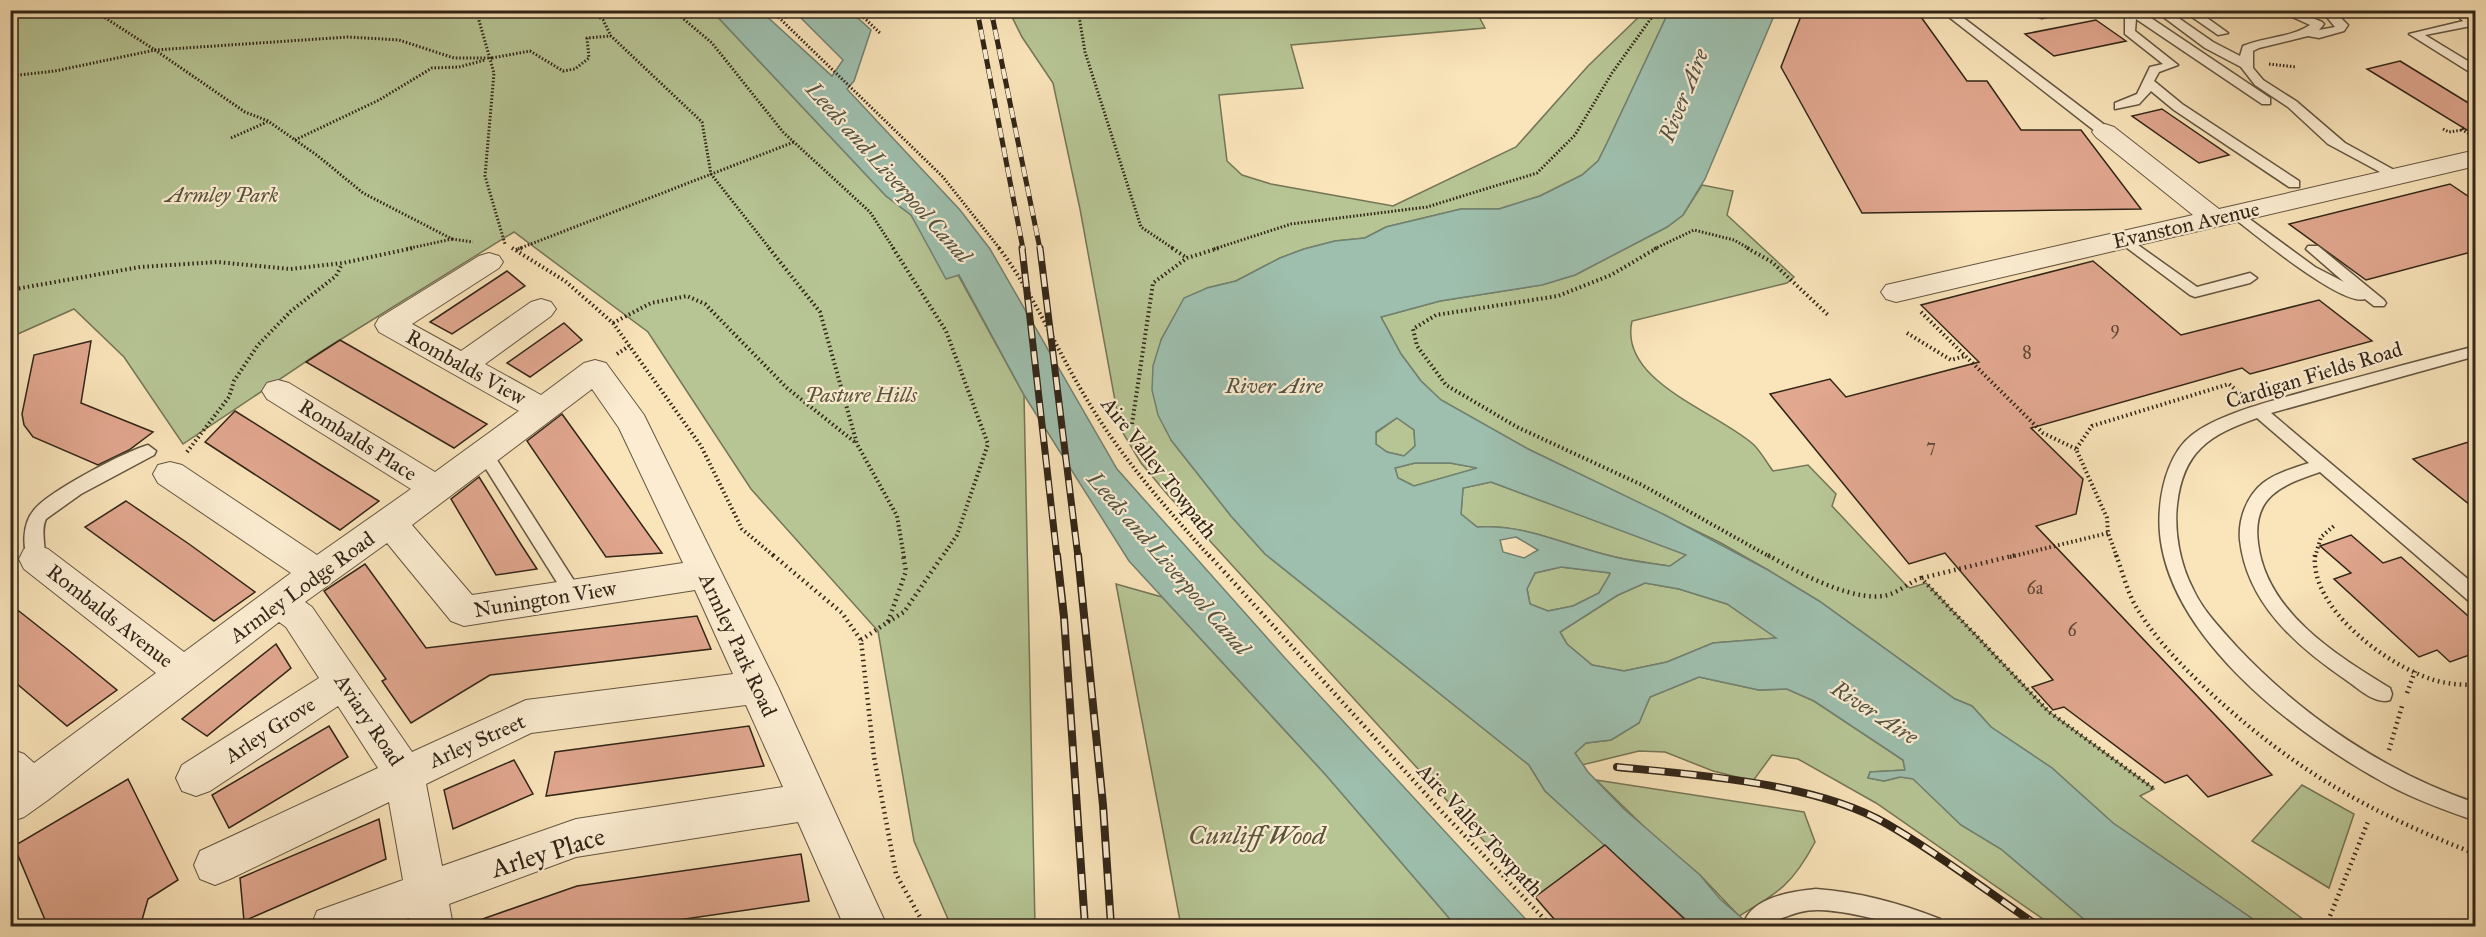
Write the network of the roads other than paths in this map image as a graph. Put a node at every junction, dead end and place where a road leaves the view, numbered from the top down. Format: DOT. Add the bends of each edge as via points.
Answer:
graph roads {
  1 [pos="1945,10"];
  2 [pos="2019,10"];
  3 [pos="2067,10"];
  4 [pos="2159,10"];
  5 [pos="2187,10"];
  6 [pos="2282,10"];
  7 [pos="2326,10"];
  8 [pos="2460,10"];
  9 [pos="2129,11"];
  10 [pos="2475,20"];
  11 [pos="2307,32"];
  12 [pos="2222,33"];
  13 [pos="2245,64"];
  14 [pos="2475,72"];
  15 [pos="2147,82"];
  16 [pos="2119,106"];
  17 [pos="2105,132"];
  18 [pos="2334,142"];
  19 [pos="2475,158"];
  20 [pos="2398,176"];
  21 [pos="2294,184"];
  22 [pos="2225,216"];
  23 [pos="2124,239"];
  24 [pos="493,248"];
  25 [pos="2313,249"];
  26 [pos="2250,278"];
  27 [pos="1896,292"];
  28 [pos="2359,296"];
  29 [pos="2379,303"];
  30 [pos="541,309"];
  31 [pos="2475,351"];
  32 [pos="462,365"];
  33 [pos="595,371"];
  34 [pos="278,391"];
  35 [pos="542,410"];
  36 [pos="2258,410"];
  37 [pos="484,453"];
  38 [pos="168,461"];
  39 [pos="2322,465"];
  40 [pos="437,489"];
  41 [pos="390,523"];
  42 [pos="36,559"];
  43 [pos="317,573"];
  44 [pos="705,574"];
  45 [pos="574,595"];
  46 [pos="2475,597"];
  47 [pos="281,603"];
  48 [pos="183,673"];
  49 [pos="344,682"];
  50 [pos="759,687"];
  51 [pos="2383,694"];
  52 [pos="404,773"];
  53 [pos="196,778"];
  54 [pos="18,786"];
  55 [pos="807,802"];
  56 [pos="2475,812"];
  57 [pos="215,865"];
  58 [pos="429,909"];
  59 [pos="1756,920"];
  60 [pos="332,927"];
  61 [pos="866,927"];
  62 [pos="1932,927"];
  1 -- 17 [label="lane"];
  2 -- 3 [label="lane" via="2042,15"];
  4 -- 13 [label="lane" via="2209,45"];
  5 -- 12 [label="lane"];
  6 -- 11 [label="lane" via="2318,24"];
  7 -- 11 [label="lane" via="2342,25 2340,29 2319,34"];
  8 -- 10 [label="main road"];
  9 -- 15 [label="lane" via="2129,32 2172,65 2154,70"];
  9 -- 18 [label="lane"];
  10 -- 14 [label="lane" via="2415,34"];
  11 -- 13 [label="lane" via="2258,42 2247,49"];
  13 -- 18 [label="lane" via="2262,85 2291,104"];
  15 -- 16 [label="lane" via="2139,99"];
  15 -- 21 [label="lane"];
  17 -- 22 [label="street"];
  18 -- 20 [label="lane"];
  19 -- 20 [label="street, Evanston Avenue"];
  20 -- 22 [label="street, Evanston Avenue"];
  22 -- 23 [label="street, Evanston Avenue"];
  22 -- 28 [label="lane"];
  23 -- 26 [label="lane" via="2195,292"];
  23 -- 27 [label="street, Evanston Avenue"];
  24 -- 32 [label="street, Rombalds View" via="390,325"];
  25 -- 29 [label="lane"];
  30 -- 32 [label="street"];
  31 -- 36 [label="lane, Cardigan Fields Road"];
  32 -- 35 [label="street, Rombalds View"];
  33 -- 35 [label="street, Armley Lodge Road"];
  33 -- 44 [label="street, Armley Park Road" via="633,423"];
  34 -- 40 [label="street, Rombalds Place"];
  35 -- 37 [label="street, Armley Lodge Road"];
  36 -- 39 [label="lane"];
  36 -- 56 [label="lane, Cardigan Fields Road" via="2197,439 2179,463 2170,489 2167,531 2190,601 2217,639 2334,742 2383,772 2458,808"];
  37 -- 40 [label="street, Armley Lodge Road"];
  37 -- 45 [label="lane"];
  38 -- 42 [label="lane" via="54,502 39,515 33,533"];
  38 -- 43 [label="street"];
  39 -- 46 [label="lane"];
  39 -- 51 [label="lane" via="2269,487 2255,503 2248,525 2247,550 2261,584 2281,614 2342,669"];
  40 -- 41 [label="street, Armley Lodge Road"];
  41 -- 43 [label="street, Armley Lodge Road"];
  41 -- 45 [label="street, Nunington View" via="464,611"];
  42 -- 48 [label="street, Rombalds Avenue"];
  43 -- 47 [label="street, Armley Lodge Road"];
  44 -- 45 [label="street, Nunington View"];
  44 -- 50 [label="street, Armley Park Road"];
  47 -- 48 [label="street, Armley Lodge Road"];
  47 -- 49 [label="street, Aviary Road" via="299,617"];
  48 -- 54 [label="street, Armley Lodge Road"];
  49 -- 52 [label="street, Aviary Road"];
  49 -- 53 [label="street, Arley Grove"];
  50 -- 52 [label="street, Arley Street" via="526,717"];
  50 -- 55 [label="street, Armley Park Road"];
  52 -- 57 [label="street, Arley Street"];
  52 -- 58 [label="street, Aviary Road"];
  55 -- 58 [label="street, Arley Place" via="576,838"];
  55 -- 61 [label="street, Armley Park Road"];
  58 -- 60 [label="street, Arley Place"];
  59 -- 62 [label="lane" via="1782,905 1818,900 1846,902"];
}
